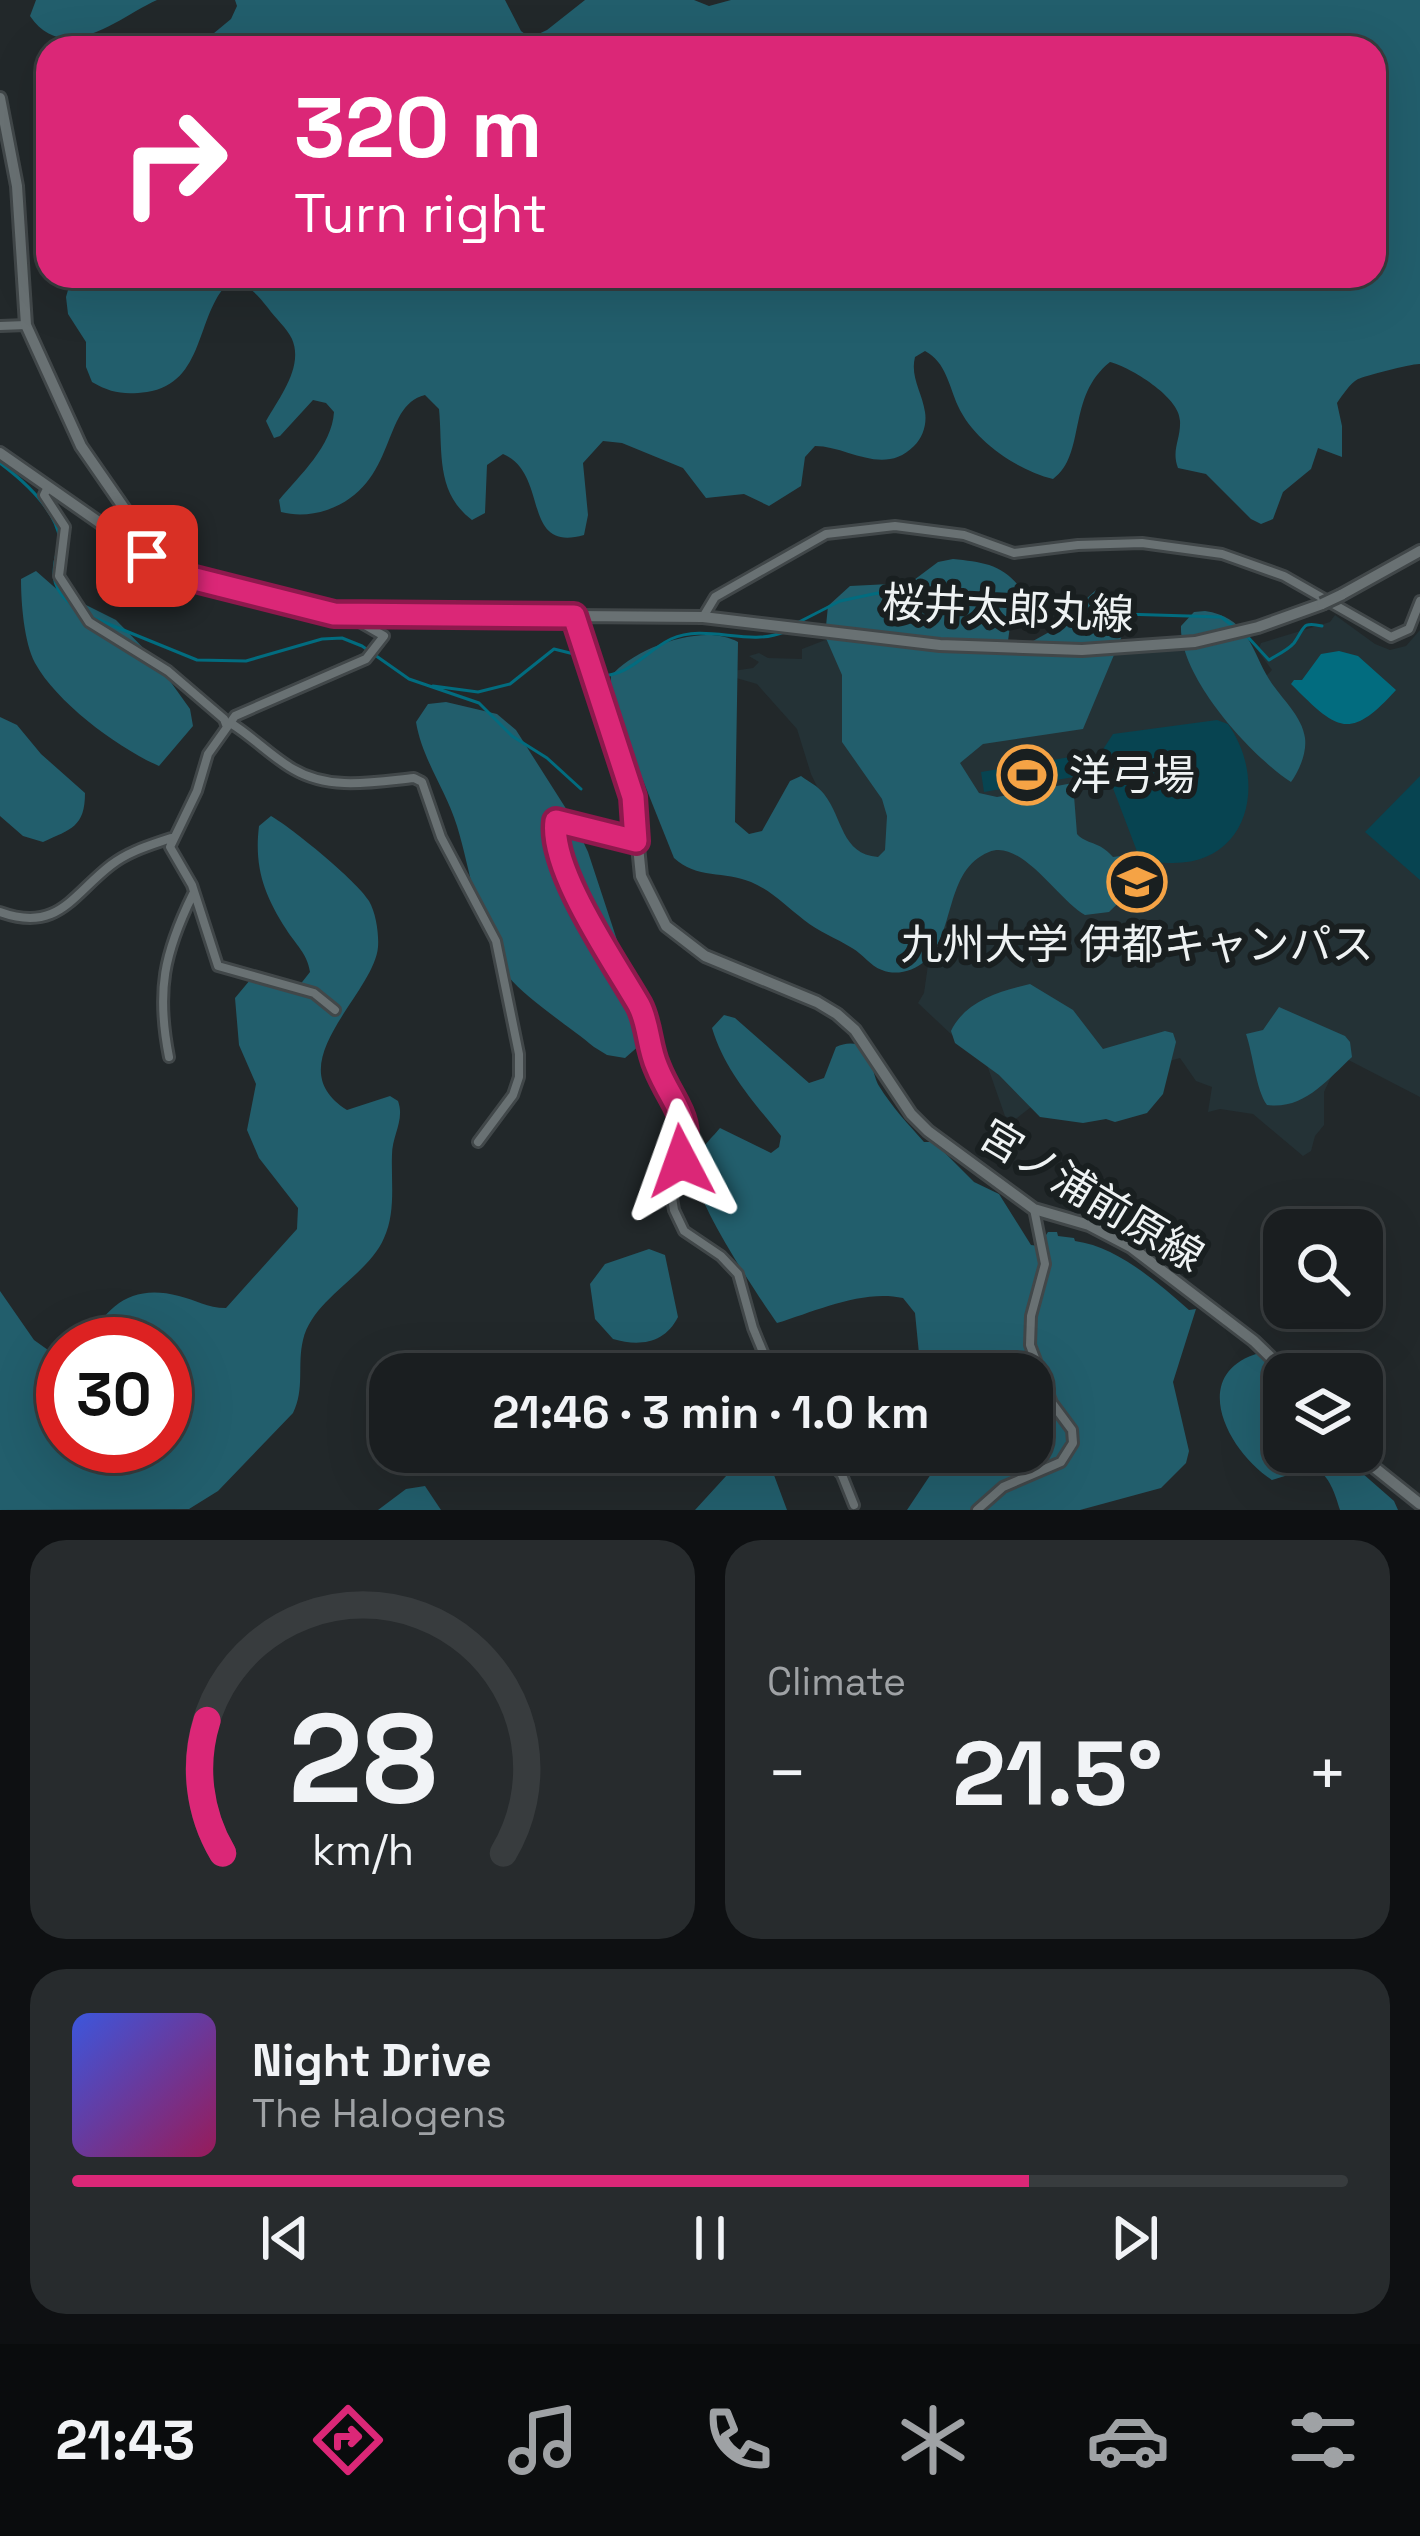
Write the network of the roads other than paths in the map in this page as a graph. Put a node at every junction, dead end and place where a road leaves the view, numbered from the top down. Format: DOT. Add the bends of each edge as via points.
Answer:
graph roads {
  1 [pos="0,98"];
  2 [pos="0,326"];
  3 [pos="26,326"];
  4 [pos="0,453"];
  5 [pos="48,487"];
  6 [pos="1420,550"];
  7 [pos="147,556"];
  8 [pos="1420,602"];
  9 [pos="355,614"];
  10 [pos="574,616"];
  11 [pos="703,617"];
  12 [pos="230,725"];
  13 [pos="173,837"];
  14 [pos="636,841"];
  15 [pos="194,892"];
  16 [pos="0,912"];
  17 [pos="335,1010"];
  18 [pos="169,1057"];
  19 [pos="478,1142"];
  20 [pos="1034,1209"];
  21 [pos="763,1353"];
  22 [pos="1266,1353"];
  23 [pos="840,1473"];
  24 [pos="1381,1473"];
  25 [pos="1420,1504"];
  26 [pos="854,1505"];
  27 [pos="977,1510"];
  1 -- 3 [label="main road" via="16,185"];
  2 -- 3 [label="street"];
  3 -- 7 [label="main road" via="81,446 152,547"];
  4 -- 5 [label="main road"];
  5 -- 7 [label="main road"];
  5 -- 12 [label="street" via="44,495 65,527 58,576 89,622 168,671"];
  6 -- 11 [label="main road, 桜井太郎丸線, bridge" via="1286,618 1153,648 940,645"];
  7 -- 9 [label="main road" via="251,596"];
  8 -- 11 [label="street" via="1409,629 1391,637 1284,576 1222,554 1142,543 1014,554 964,535 895,526 826,534 715,597"];
  9 -- 10 [label="main road"];
  9 -- 12 [label="street" via="384,636 366,659"];
  10 -- 11 [label="main road, 桜井太郎丸線"];
  10 -- 14 [label="main road, 宮ノ浦前原線" via="633,797"];
  12 -- 13 [label="street" via="208,754"];
  12 -- 19 [label="street" via="296,771 326,781 422,782 496,941 519,1054 513,1095"];
  13 -- 15 [label="street" via="171,853"];
  13 -- 16 [label="street" via="116,861 61,911 32,919"];
  14 -- 20 [label="main road, 宮ノ浦前原線" via="641,876 666,926 705,956 837,1014 911,1114"];
  14 -- 21 [label="street" via="556,821 570,879 641,1010 658,1070 685,1122 674,1210 684,1231 738,1274"];
  15 -- 17 [label="street" via="218,966 314,993"];
  15 -- 18 [label="street" via="164,968"];
  20 -- 22 [label="main road, 宮ノ浦前原線" via="1131,1247"];
  20 -- 27 [label="street" via="1045,1264 1030,1345 1073,1443 1061,1462 1004,1487"];
  23 -- 26 [label="street"];
  24 -- 25 [label="main road"];
}
